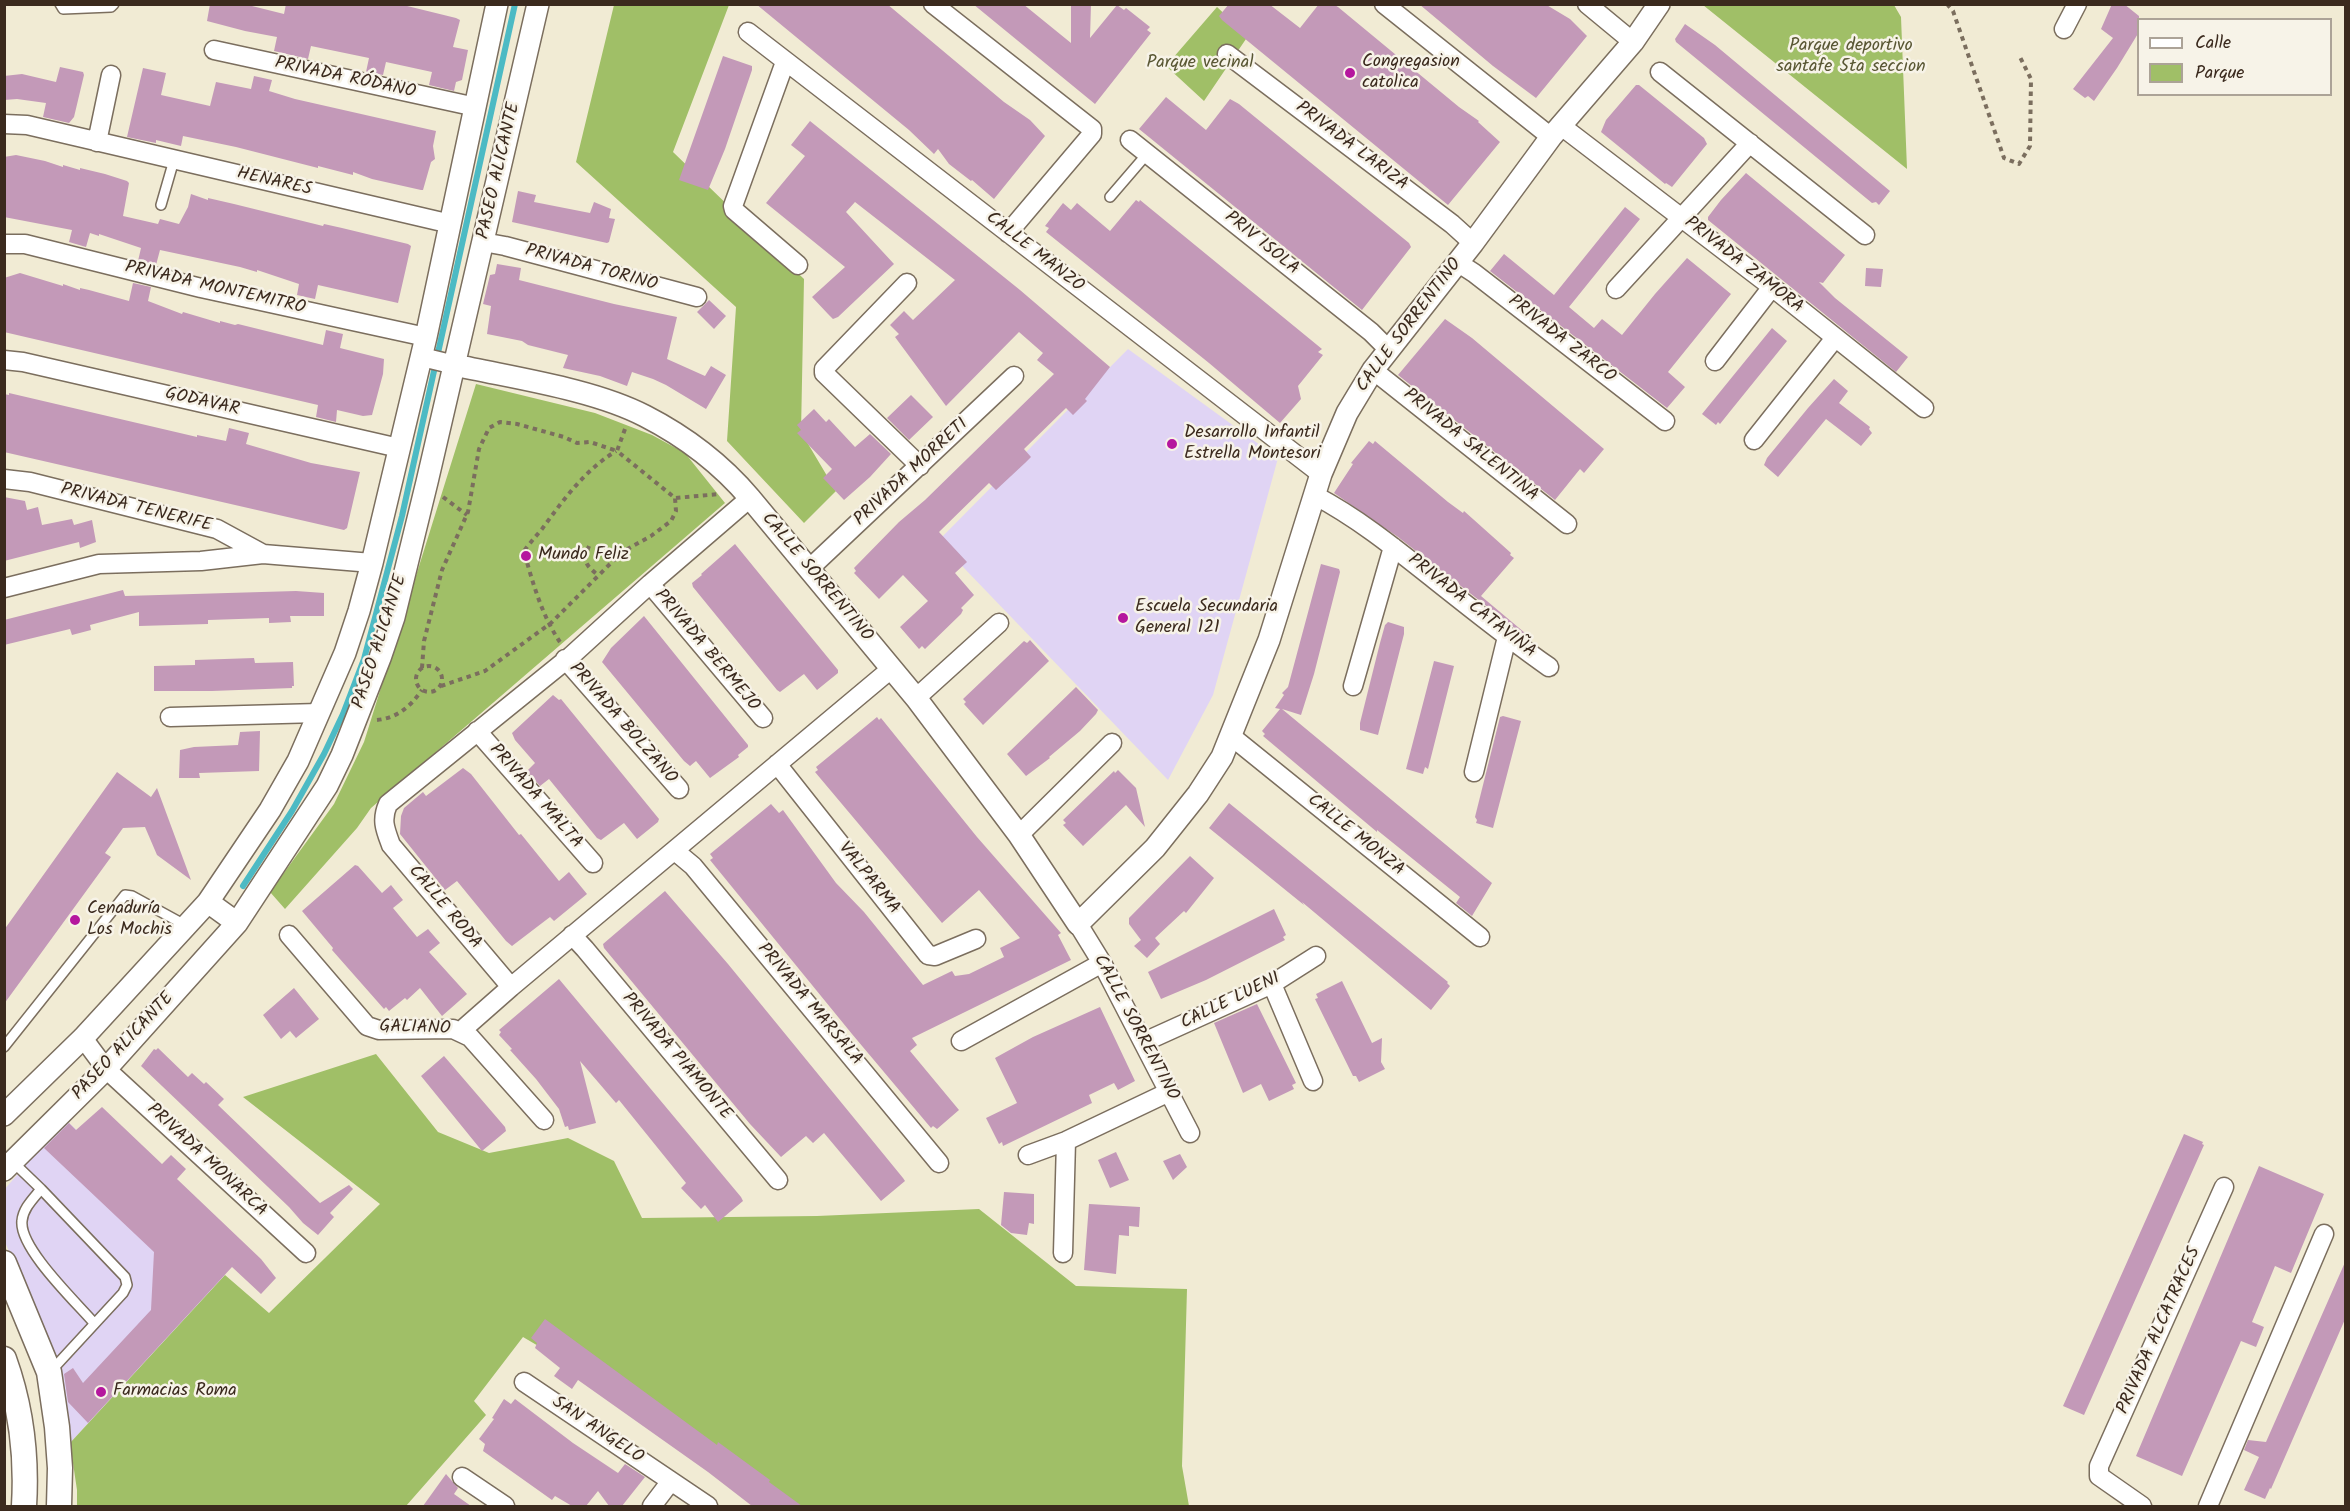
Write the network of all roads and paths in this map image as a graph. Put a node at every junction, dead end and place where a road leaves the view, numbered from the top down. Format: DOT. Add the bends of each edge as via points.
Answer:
graph roads {
  1 [pos="60,4"];
  2 [pos="114,4"];
  3 [pos="498,4"];
  4 [pos="538,4"];
  5 [pos="933,4"];
  6 [pos="1384,4"];
  7 [pos="1587,4"];
  8 [pos="1659,4"];
  9 [pos="1947,4"];
  10 [pos="2077,4"];
  11 [pos="2064,29"];
  12 [pos="748,32"];
  13 [pos="1633,42"];
  14 [pos="214,50"];
  15 [pos="1227,54"];
  16 [pos="2019,56"];
  17 [pos="785,62"];
  18 [pos="1660,72"];
  19 [pos="111,75"];
  20 [pos="476,107"];
  21 [pos="4,124"];
  22 [pos="1556,131"];
  23 [pos="1130,140"];
  24 [pos="97,142"];
  25 [pos="1750,143"];
  26 [pos="1147,153"];
  27 [pos="174,160"];
  28 [pos="1110,197"];
  29 [pos="161,205"];
  30 [pos="1681,217"];
  31 [pos="451,224"];
  32 [pos="1008,233"];
  33 [pos="1865,235"];
  34 [pos="483,243"];
  35 [pos="1473,243"];
  36 [pos="4,244"];
  37 [pos="1456,262"];
  38 [pos="798,264"];
  39 [pos="907,283"];
  40 [pos="1772,288"];
  41 [pos="1616,290"];
  42 [pos="697,297"];
  43 [pos="1835,338"];
  44 [pos="424,347"];
  45 [pos="1389,350"];
  46 [pos="4,360"];
  47 [pos="1716,361"];
  48 [pos="455,365"];
  49 [pos="1373,370"];
  50 [pos="1014,376"];
  51 [pos="1924,408"];
  52 [pos="1665,421"];
  53 [pos="627,425"];
  54 [pos="1754,440"];
  55 [pos="399,448"];
  56 [pos="617,451"];
  57 [pos="920,466"];
  58 [pos="1321,474"];
  59 [pos="4,479"];
  60 [pos="428,482"];
  61 [pos="747,495"];
  62 [pos="1314,495"];
  63 [pos="675,498"];
  64 [pos="467,515"];
  65 [pos="1567,524"];
  66 [pos="589,546"];
  67 [pos="1393,547"];
  68 [pos="263,554"];
  69 [pos="372,563"];
  70 [pos="809,569"];
  71 [pos="598,575"];
  72 [pos="650,584"];
  73 [pos="4,588"];
  74 [pos="999,623"];
  75 [pos="548,625"];
  76 [pos="1507,637"];
  77 [pos="568,658"];
  78 [pos="1550,667"];
  79 [pos="422,668"];
  80 [pos="891,669"];
  81 [pos="441,686"];
  82 [pos="1353,686"];
  83 [pos="422,690"];
  84 [pos="916,698"];
  85 [pos="319,713"];
  86 [pos="170,717"];
  87 [pos="763,718"];
  88 [pos="355,722"];
  89 [pos="477,731"];
  90 [pos="1231,736"];
  91 [pos="1112,743"];
  92 [pos="777,764"];
  93 [pos="1474,772"];
  94 [pos="679,789"];
  95 [pos="1019,835"];
  96 [pos="675,851"];
  97 [pos="593,863"];
  98 [pos="208,902"];
  99 [pos="237,923"];
  100 [pos="1078,924"];
  101 [pos="186,925"];
  102 [pos="289,935"];
  103 [pos="572,935"];
  104 [pos="1480,937"];
  105 [pos="976,939"];
  106 [pos="1316,957"];
  107 [pos="1102,963"];
  108 [pos="1272,984"];
  109 [pos="511,987"];
  110 [pos="461,1031"];
  111 [pos="83,1038"];
  112 [pos="961,1041"];
  113 [pos="1144,1042"];
  114 [pos="4,1047"];
  115 [pos="106,1070"];
  116 [pos="1313,1081"];
  117 [pos="1169,1092"];
  118 [pos="6,1110"];
  119 [pos="544,1119"];
  120 [pos="1190,1133"];
  121 [pos="1066,1142"];
  122 [pos="1028,1155"];
  123 [pos="939,1163"];
  124 [pos="9,1166"];
  125 [pos="778,1180"];
  126 [pos="2224,1187"];
  127 [pos="42,1189"];
  128 [pos="2324,1234"];
  129 [pos="306,1253"];
  130 [pos="1063,1253"];
  131 [pos="4,1263"];
  132 [pos="94,1323"];
  133 [pos="6,1371"];
  134 [pos="49,1372"];
  135 [pos="524,1382"];
  136 [pos="462,1477"];
  137 [pos="671,1481"];
  138 [pos="24,1506"];
  139 [pos="58,1506"];
  140 [pos="505,1506"];
  141 [pos="652,1506"];
  142 [pos="708,1506"];
  143 [pos="2142,1506"];
  144 [pos="2208,1506"];
  1 -- 2 [label="lane" via="63,9"];
  3 -- 20 [label="street, PASEO ALICANTE"];
  4 -- 34 [label="street, PASEO ALICANTE"];
  5 -- 32 [label="street" via="1092,129 1092,134"];
  6 -- 22 [label="street, PRIVADA ZAMORA"];
  7 -- 13 [label="street"];
  8 -- 13 [label="street, CALLE SORRENTINO"];
  9 -- 16 [label="path" via="1953,11 2004,158 2019,164 2030,146 2031,79"];
  10 -- 11 [label="street"];
  12 -- 17 [label="street, CALLE MANZO"];
  13 -- 22 [label="street, CALLE SORRENTINO"];
  14 -- 20 [label="street, PRIVADA RÓDANO"];
  15 -- 35 [label="street, PRIVADA LARIZA"];
  17 -- 32 [label="street, CALLE MANZO"];
  17 -- 38 [label="street" via="733,206"];
  18 -- 25 [label="street"];
  19 -- 24 [label="street"];
  20 -- 31 [label="street, PASEO ALICANTE"];
  21 -- 24 [label="street, HENARES" via="27,125"];
  22 -- 30 [label="street, PRIVADA ZAMORA"];
  22 -- 35 [label="street, CALLE SORRENTINO"];
  23 -- 26 [label="street, PRIV ISOLA"];
  24 -- 27 [label="street, HENARES"];
  25 -- 30 [label="street"];
  25 -- 33 [label="street"];
  26 -- 28 [label="lane"];
  26 -- 45 [label="street, PRIV ISOLA"];
  27 -- 29 [label="lane"];
  27 -- 31 [label="street, HENARES"];
  30 -- 40 [label="street, PRIVADA ZAMORA"];
  30 -- 41 [label="street"];
  31 -- 44 [label="street, PASEO ALICANTE"];
  32 -- 58 [label="street, CALLE MANZO"];
  34 -- 42 [label="street, PRIVADA TORINO"];
  34 -- 48 [label="street, PASEO ALICANTE"];
  35 -- 37 [label="street, CALLE SORRENTINO"];
  36 -- 44 [label="street, PRIVADA MONTEMITRO" via="25,244"];
  37 -- 45 [label="street, CALLE SORRENTINO"];
  37 -- 52 [label="street, PRIVADA ZARCO"];
  39 -- 57 [label="street" via="824,373"];
  40 -- 43 [label="street, PRIVADA ZAMORA"];
  40 -- 47 [label="street"];
  43 -- 51 [label="street, PRIVADA ZAMORA"];
  43 -- 54 [label="street"];
  44 -- 48 [label="street, PRIVADA MONTEMITRO"];
  44 -- 55 [label="street, PASEO ALICANTE"];
  45 -- 49 [label="street, CALLE SORRENTINO"];
  46 -- 55 [label="street, GODAVAR"];
  48 -- 60 [label="street, PASEO ALICANTE"];
  48 -- 61 [label="street, CALLE SORRENTINO" via="593,396 645,416 690,444"];
  49 -- 58 [label="street, CALLE SORRENTINO" via="1347,413"];
  49 -- 65 [label="street, PRIVADA SALENTINA"];
  50 -- 57 [label="street, PRIVADA MORRETI"];
  53 -- 56 [label="path"];
  55 -- 69 [label="street, PASEO ALICANTE"];
  56 -- 63 [label="path"];
  56 -- 64 [label="path" via="500,422 489,428 479,449"];
  56 -- 75 [label="path" via="603,459 559,503 524,550"];
  57 -- 70 [label="street, PRIVADA MORRETI"];
  58 -- 62 [label="street, CALLE SORRENTINO"];
  59 -- 68 [label="street, PRIVADA TENERIFE" via="30,482 217,529"];
  60 -- 64 [label="path"];
  60 -- 88 [label="street, PASEO ALICANTE" via="394,617"];
  61 -- 63 [label="path"];
  61 -- 70 [label="street, CALLE SORRENTINO"];
  61 -- 72 [label="street, CALLE RODA"];
  62 -- 67 [label="street, PRIVADA CATAVIÑA"];
  62 -- 90 [label="street, CALLE SORRENTINO" via="1269,640"];
  63 -- 71 [label="path" via="676,511 671,521 622,552"];
  64 -- 79 [label="path" via="442,570 424,641"];
  66 -- 71 [label="path" via="586,566"];
  67 -- 76 [label="street, PRIVADA CATAVIÑA"];
  67 -- 82 [label="street, PRIVADA CATAVIÑA"];
  68 -- 69 [label="street, PRIVADA TENERIFE"];
  68 -- 73 [label="street, PRIVADA TENERIFE" via="201,561 99,564"];
  69 -- 85 [label="street, PASEO ALICANTE" via="345,652"];
  70 -- 80 [label="street, CALLE SORRENTINO"];
  71 -- 75 [label="path"];
  72 -- 77 [label="street, CALLE RODA"];
  72 -- 87 [label="street, PRIVADA BERMEJO"];
  74 -- 84 [label="street"];
  75 -- 77 [label="path"];
  75 -- 81 [label="path" via="485,671"];
  76 -- 78 [label="street, PRIVADA CATAVIÑA"];
  76 -- 93 [label="street"];
  77 -- 89 [label="street, CALLE RODA"];
  77 -- 94 [label="street, PRIVADA BOLZANO"];
  79 -- 81 [label="path" via="431,666 438,670 443,677"];
  79 -- 83 [label="path" via="416,679"];
  80 -- 84 [label="street, CALLE SORRENTINO"];
  80 -- 92 [label="street"];
  81 -- 83 [label="path" via="434,692"];
  83 -- 88 [label="path" via="391,718"];
  84 -- 95 [label="street, CALLE SORRENTINO"];
  85 -- 86 [label="street"];
  85 -- 98 [label="street, PASEO ALICANTE" via="270,810"];
  88 -- 99 [label="street, PASEO ALICANTE" via="327,786"];
  89 -- 97 [label="street, PRIVADA MALTA"];
  89 -- 109 [label="street, CALLE RODA" via="388,804 384,826 391,845"];
  90 -- 100 [label="street, CALLE SORRENTINO" via="1198,794 1155,848"];
  90 -- 104 [label="street, CALLE MONZA"];
  91 -- 95 [label="street"];
  92 -- 96 [label="street"];
  92 -- 105 [label="street, VALPARMA" via="928,955 935,956"];
  95 -- 100 [label="street, CALLE SORRENTINO"];
  96 -- 103 [label="street"];
  96 -- 123 [label="street, PRIVADA MARSALA" via="693,866"];
  98 -- 99 [label="street"];
  98 -- 101 [label="street, PASEO ALICANTE"];
  99 -- 115 [label="street, PASEO ALICANTE"];
  100 -- 107 [label="street, CALLE SORRENTINO"];
  101 -- 111 [label="street, PASEO ALICANTE"];
  101 -- 114 [label="lane" via="132,896 125,896"];
  102 -- 110 [label="street, GALIANO" via="367,1026"];
  103 -- 109 [label="street"];
  103 -- 125 [label="street, PRIVADA PIAMONTE"];
  106 -- 108 [label="street, CALLE LUENI"];
  107 -- 112 [label="street"];
  107 -- 113 [label="street, CALLE SORRENTINO"];
  108 -- 113 [label="street, CALLE LUENI"];
  108 -- 116 [label="street"];
  109 -- 110 [label="street"];
  110 -- 119 [label="street, GALIANO" via="470,1036"];
  111 -- 115 [label="street, PRIVADA MONARCA"];
  111 -- 118 [label="street, PASEO ALICANTE"];
  113 -- 117 [label="street, CALLE SORRENTINO"];
  115 -- 124 [label="street, PASEO ALICANTE"];
  115 -- 129 [label="street, PRIVADA MONARCA"];
  117 -- 120 [label="street, CALLE SORRENTINO"];
  117 -- 121 [label="street"];
  121 -- 122 [label="street"];
  121 -- 130 [label="street"];
  124 -- 127 [label="lane"];
  126 -- 143 [label="street, PRIVADA ALCATRACES" via="2099,1466 2099,1476"];
  127 -- 132 [label="lane" via="22,1218 26,1238 39,1261"];
  127 -- 132 [label="lane" via="125,1277 127,1286 123,1293"];
  128 -- 144 [label="street"];
  131 -- 134 [label="main road"];
  132 -- 134 [label="lane"];
  133 -- 138 [label="main road" via="24,1448"];
  134 -- 139 [label="main road" via="60,1468"];
  135 -- 137 [label="street, SAN ANGELO"];
  136 -- 140 [label="street"];
  137 -- 141 [label="street"];
  137 -- 142 [label="street, SAN ANGELO"];
}
